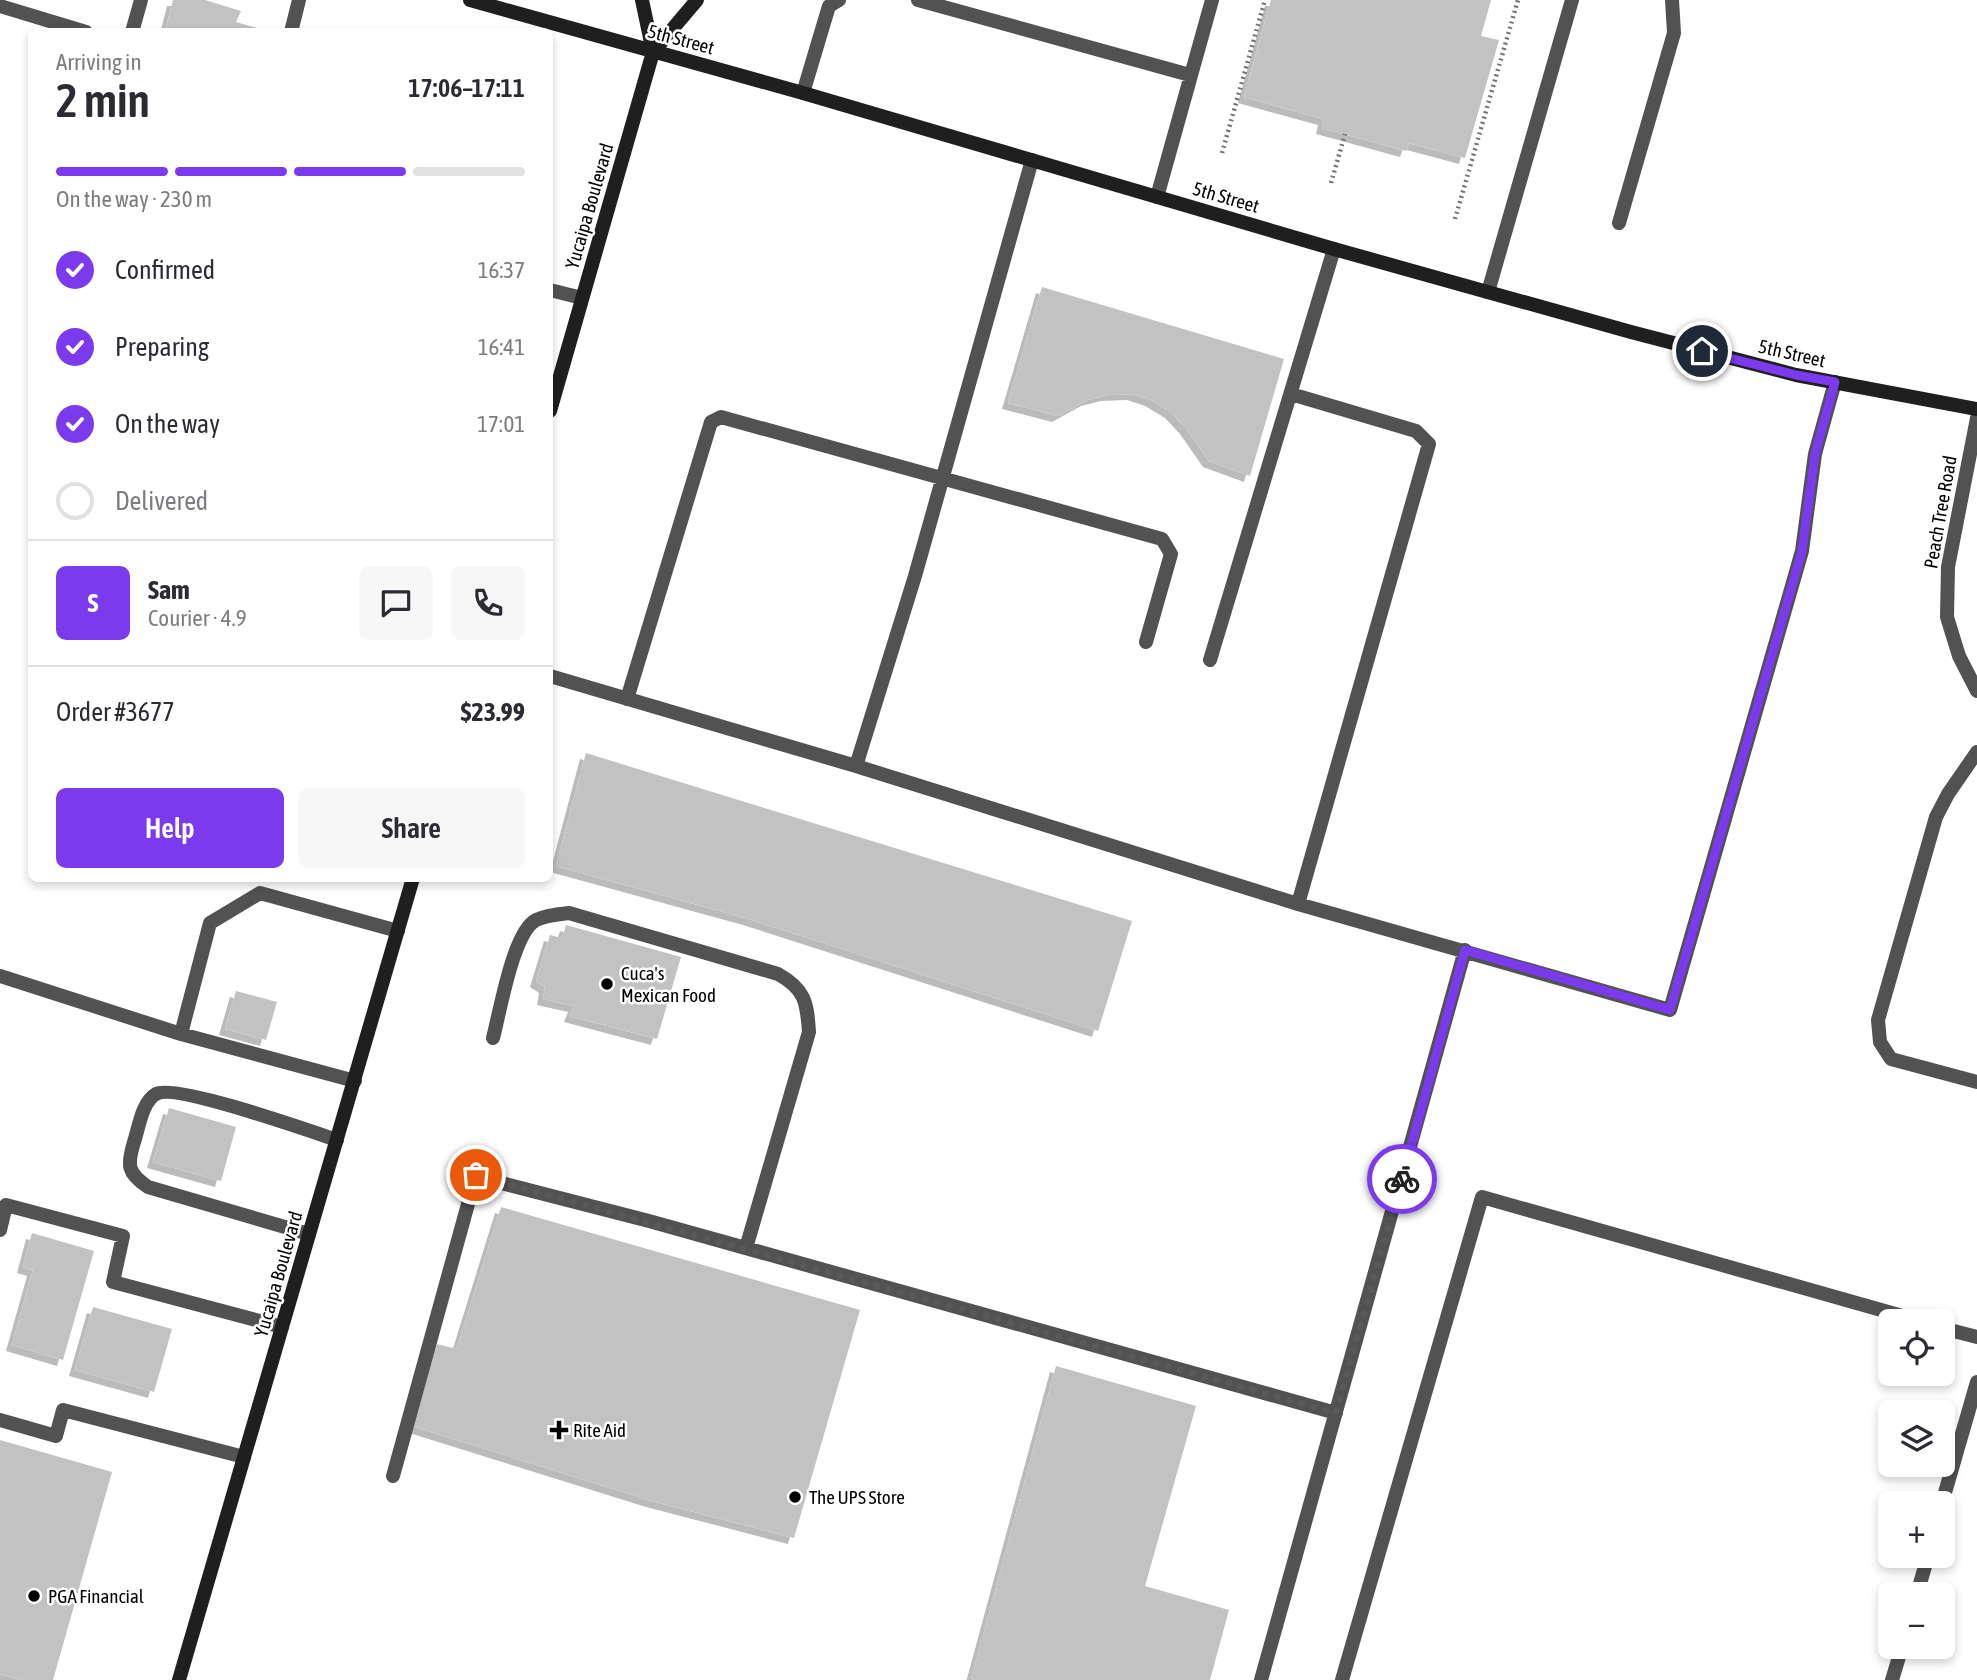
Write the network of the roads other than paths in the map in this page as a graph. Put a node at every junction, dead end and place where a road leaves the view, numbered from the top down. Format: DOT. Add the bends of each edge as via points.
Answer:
graph roads {
  1 [pos="141,0"];
  2 [pos="299,0"];
  3 [pos="470,0"];
  4 [pos="642,0"];
  5 [pos="698,0"];
  6 [pos="839,0"];
  7 [pos="918,0"];
  8 [pos="1212,0"];
  9 [pos="1572,0"];
  10 [pos="1672,0"];
  11 [pos="0,6"];
  12 [pos="73,28"];
  13 [pos="133,28"];
  14 [pos="292,28"];
  15 [pos="653,52"];
  16 [pos="1191,75"];
  17 [pos="803,93"];
  18 [pos="1032,160"];
  19 [pos="1157,197"];
  20 [pos="1619,223"];
  21 [pos="1334,249"];
  22 [pos="553,291"];
  23 [pos="1488,292"];
  24 [pos="582,298"];
  25 [pos="554,378"];
  26 [pos="1835,382"];
  27 [pos="1290,394"];
  28 [pos="1977,409"];
  29 [pos="1977,418"];
  30 [pos="943,478"];
  31 [pos="1146,642"];
  32 [pos="1210,660"];
  33 [pos="553,677"];
  34 [pos="1977,691"];
  35 [pos="627,699"];
  36 [pos="1977,752"];
  37 [pos="856,766"];
  38 [pos="412,882"];
  39 [pos="1298,904"];
  40 [pos="398,931"];
  41 [pos="1465,950"];
  42 [pos="0,976"];
  43 [pos="181,1034"];
  44 [pos="493,1038"];
  45 [pos="355,1081"];
  46 [pos="1977,1082"];
  47 [pos="337,1140"];
  48 [pos="455,1171"];
  49 [pos="476,1175"];
  50 [pos="0,1230"];
  51 [pos="309,1234"];
  52 [pos="746,1248"];
  53 [pos="1878,1309"];
  54 [pos="282,1327"];
  55 [pos="1955,1332"];
  56 [pos="1977,1338"];
  57 [pos="1977,1382"];
  58 [pos="1336,1413"];
  59 [pos="0,1420"];
  60 [pos="244,1457"];
  61 [pos="393,1476"];
  62 [pos="1945,1491"];
  63 [pos="1898,1659"];
  64 [pos="179,1680"];
  65 [pos="1261,1680"];
  66 [pos="1342,1680"];
  67 [pos="1892,1680"];
  1 -- 13 [label="street"];
  2 -- 14 [label="street"];
  3 -- 15 [label="main road, 5th Street"];
  4 -- 15 [label="main road, Yucaipa Boulevard"];
  5 -- 15 [label="main road, Yucaipa Boulevard"];
  6 -- 17 [label="street" via="829,6"];
  7 -- 16 [label="street"];
  8 -- 16 [label="street"];
  9 -- 23 [label="street"];
  10 -- 20 [label="street" via="1674,33"];
  11 -- 12 [label="street"];
  15 -- 17 [label="main road, 5th Street"];
  15 -- 24 [label="main road, Yucaipa Boulevard"];
  16 -- 19 [label="street"];
  17 -- 18 [label="main road, 5th Street"];
  18 -- 19 [label="main road, 5th Street"];
  18 -- 30 [label="street"];
  19 -- 21 [label="main road, 5th Street"];
  21 -- 23 [label="main road, 5th Street"];
  21 -- 27 [label="street"];
  22 -- 24 [label="street"];
  23 -- 26 [label="main road, 5th Street"];
  24 -- 25 [label="main road, Yucaipa Boulevard"];
  26 -- 28 [label="main road, 5th Street"];
  26 -- 41 [label="street" via="1815,454 1802,551 1670,1010"];
  27 -- 32 [label="street"];
  27 -- 39 [label="street" via="1416,431 1429,444"];
  29 -- 34 [label="street, Peach Tree Road" via="1948,567 1947,617 1959,656"];
  30 -- 31 [label="street" via="1162,539 1171,554"];
  30 -- 35 [label="street" via="720,417 711,422"];
  30 -- 37 [label="street"];
  33 -- 35 [label="street"];
  35 -- 37 [label="street"];
  36 -- 46 [label="street" via="1936,817 1878,1020 1880,1042 1891,1059"];
  37 -- 39 [label="street"];
  38 -- 40 [label="main road, Yucaipa Boulevard"];
  39 -- 41 [label="street"];
  40 -- 43 [label="street" via="260,893 210,923"];
  40 -- 45 [label="main road, Yucaipa Boulevard"];
  41 -- 58 [label="street"];
  42 -- 43 [label="street"];
  43 -- 45 [label="street"];
  44 -- 52 [label="street" via="517,944 535,920 556,914 595,920 778,974 796,985 808,1006 809,1032"];
  45 -- 47 [label="main road, Yucaipa Boulevard"];
  47 -- 51 [label="main road, Yucaipa Boulevard"];
  47 -- 51 [label="street" via="196,1096 162,1091 146,1107 133,1145 129,1164 135,1178 148,1187"];
  48 -- 49 [label="street"];
  49 -- 52 [label="street"];
  49 -- 61 [label="street"];
  50 -- 54 [label="street" via="6,1205 123,1236 113,1282"];
  51 -- 54 [label="main road, Yucaipa Boulevard"];
  52 -- 58 [label="street"];
  53 -- 66 [label="street" via="1482,1196"];
  54 -- 60 [label="main road, Yucaipa Boulevard"];
  55 -- 56 [label="street"];
  57 -- 62 [label="street"];
  58 -- 65 [label="street"];
  59 -- 60 [label="street" via="56,1436 63,1410"];
  60 -- 64 [label="main road, Yucaipa Boulevard"];
  63 -- 67 [label="street"];
}
